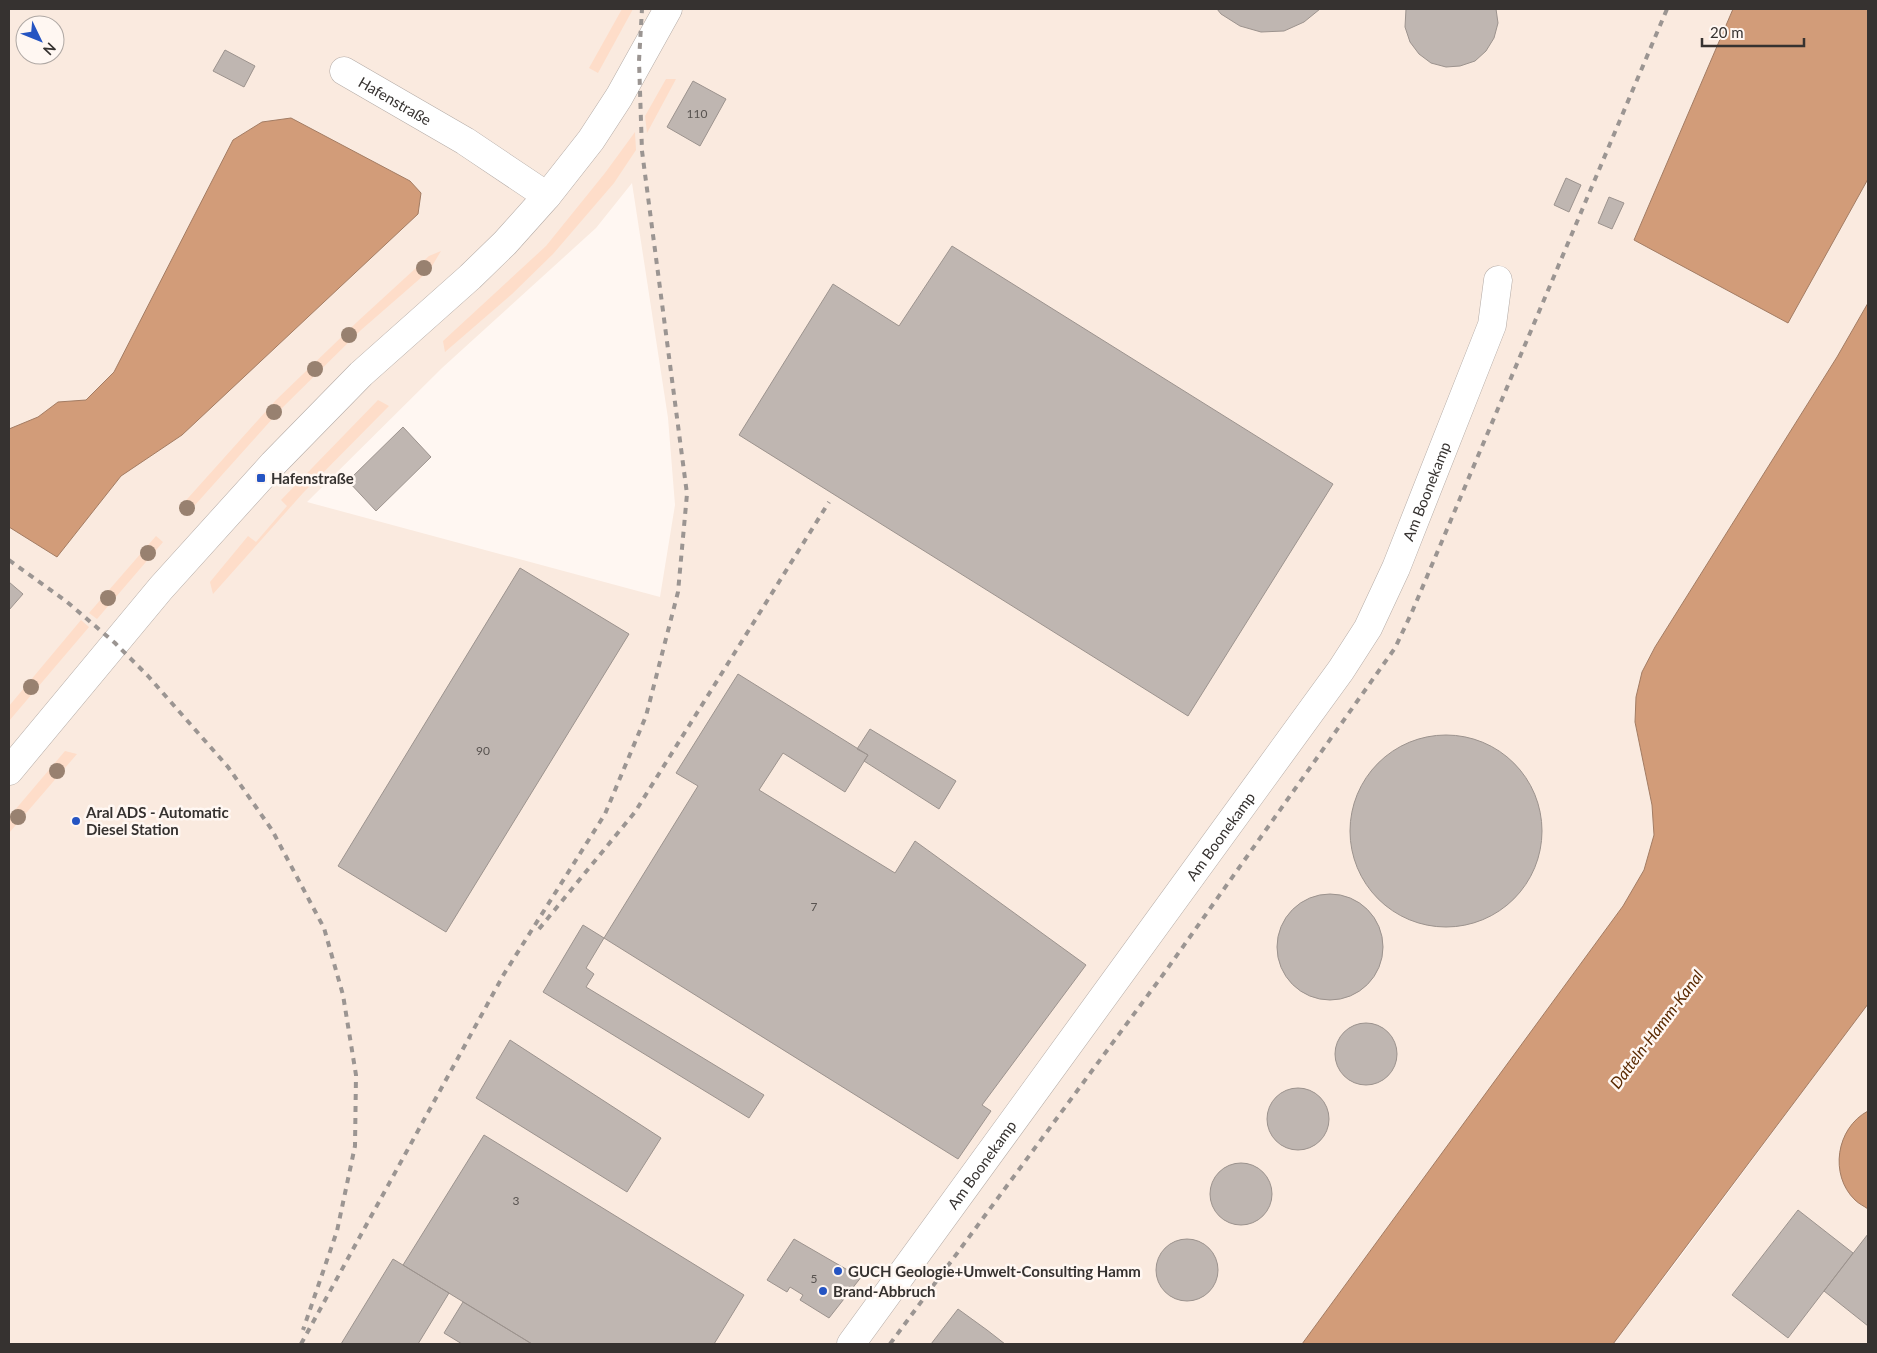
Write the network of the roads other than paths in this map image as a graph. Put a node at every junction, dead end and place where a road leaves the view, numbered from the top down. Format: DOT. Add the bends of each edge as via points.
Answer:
graph roads {
  1 [pos="668,9"];
  2 [pos="344,71"];
  3 [pos="546,196"];
  4 [pos="1498,280"];
  5 [pos="9,771"];
  6 [pos="851,1344"];
  1 -- 3 [label="street" via="591,140"];
  2 -- 3 [label="street, Hafenstraße" via="465,141"];
  3 -- 5 [label="street" via="505,243 361,374 261,478 167,582"];
  4 -- 6 [label="street, Am Boonekamp" via="1492,325 1396,568 1368,628 1341,670"];
}
